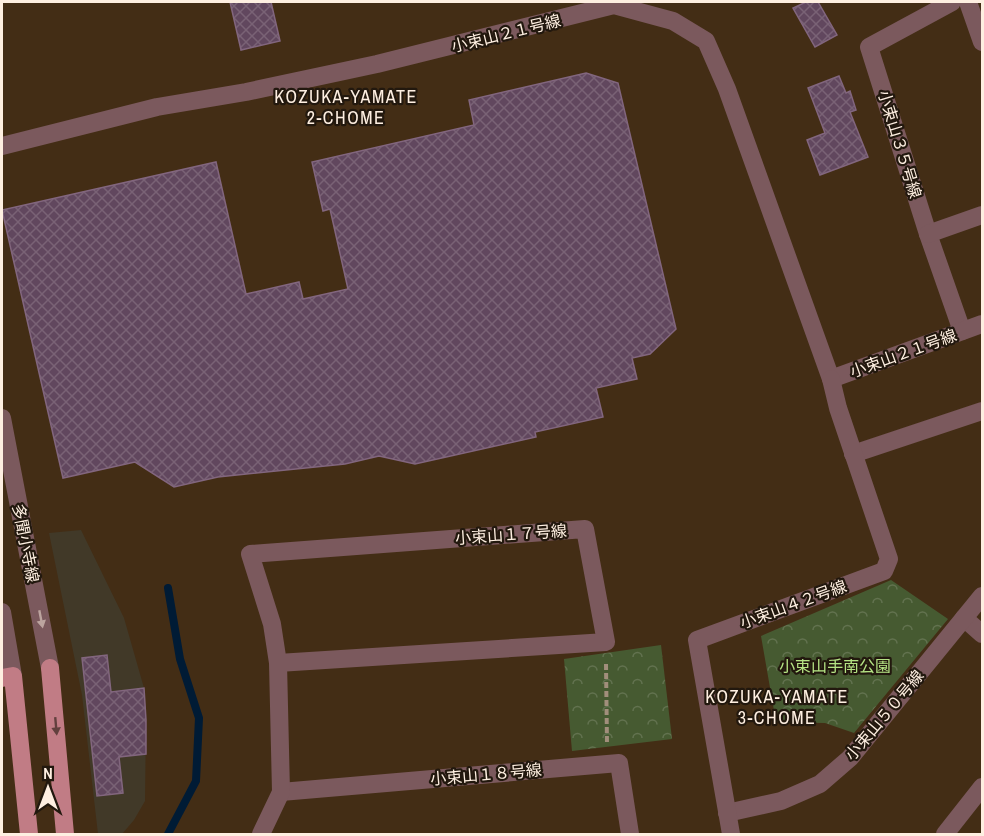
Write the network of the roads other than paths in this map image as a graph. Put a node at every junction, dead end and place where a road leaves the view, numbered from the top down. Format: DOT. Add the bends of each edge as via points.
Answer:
graph roads {
  1 [pos="952,2"];
  2 [pos="968,2"];
  3 [pos="982,42"];
  4 [pos="2,146"];
  5 [pos="982,214"];
  6 [pos="928,234"];
  7 [pos="982,324"];
  8 [pos="962,331"];
  9 [pos="831,379"];
  10 [pos="982,411"];
  11 [pos="2,418"];
  12 [pos="853,454"];
  13 [pos="982,596"];
  14 [pos="2,612"];
  15 [pos="964,618"];
  16 [pos="982,634"];
  17 [pos="278,663"];
  18 [pos="50,668"];
  19 [pos="7,677"];
  20 [pos="982,787"];
  21 [pos="281,792"];
  22 [pos="728,813"];
  23 [pos="29,834"];
  24 [pos="65,834"];
  25 [pos="261,834"];
  26 [pos="630,834"];
  27 [pos="731,834"];
  28 [pos="945,834"];
  1 -- 6 [label="street, 小束山３５号線" via="869,46"];
  2 -- 3 [label="street"];
  4 -- 9 [label="street, 小束山２１号線" via="157,107 377,64 614,5 673,21 706,41 723,79"];
  5 -- 6 [label="street"];
  6 -- 8 [label="street, 小束山３５号線"];
  7 -- 8 [label="street, 小束山２１号線"];
  8 -- 9 [label="street, 小束山２１号線"];
  9 -- 12 [label="street, 小束山４２号線"];
  10 -- 12 [label="street"];
  11 -- 18 [label="street, 多聞小寺線, one-way"];
  12 -- 22 [label="street, 小束山４２号線" via="889,560 884,571 697,640"];
  13 -- 15 [label="street, 小束山５０号線"];
  14 -- 19 [label="street"];
  15 -- 16 [label="street"];
  15 -- 22 [label="street, 小束山５０号線" via="850,758 820,784 781,801"];
  17 -- 17 [label="street, 小束山１７号線" via="272,624 250,554 585,529 606,642"];
  17 -- 21 [label="street, 小束山１７号線"];
  18 -- 24 [label="main road, one-way"];
  19 -- 23 [label="main road"];
  20 -- 28 [label="street"];
  21 -- 25 [label="street, 小束山１７号線"];
  21 -- 26 [label="street, 小束山１８号線" via="619,763"];
  22 -- 27 [label="street, 小束山４２号線"];
}
